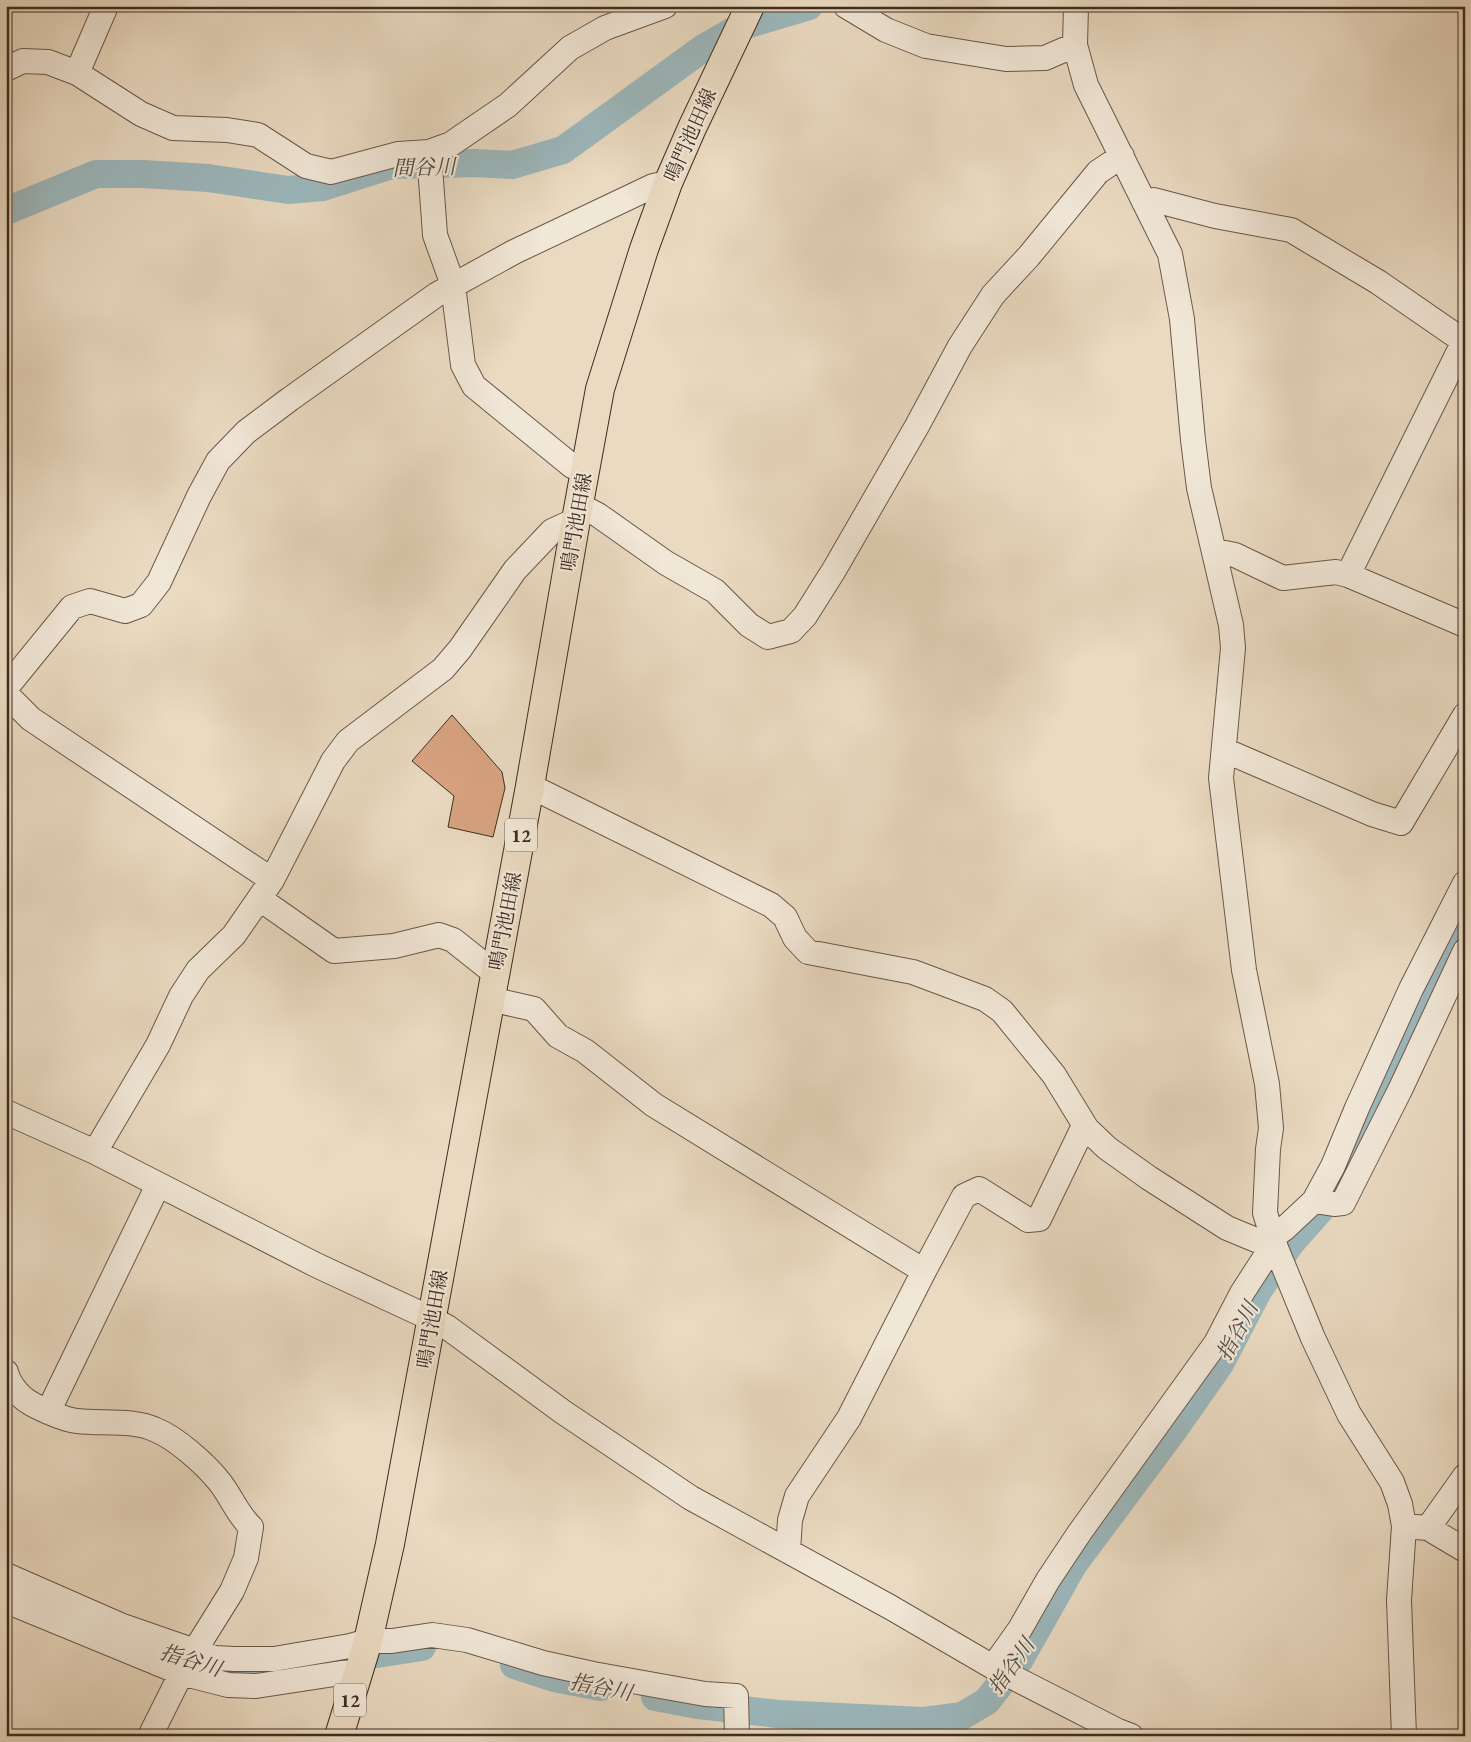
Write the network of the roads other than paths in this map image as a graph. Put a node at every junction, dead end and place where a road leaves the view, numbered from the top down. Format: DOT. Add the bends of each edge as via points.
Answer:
graph roads {
  1 [pos="106,6"];
  2 [pos="665,6"];
  3 [pos="846,6"];
  4 [pos="1076,6"];
  5 [pos="749,9"];
  6 [pos="1075,45"];
  7 [pos="6,69"];
  8 [pos="77,73"];
  9 [pos="1122,156"];
  10 [pos="430,160"];
  11 [pos="668,183"];
  12 [pos="1144,202"];
  13 [pos="454,285"];
  14 [pos="1464,341"];
  15 [pos="585,470"];
  16 [pos="577,512"];
  17 [pos="1215,551"];
  18 [pos="1348,575"];
  19 [pos="1465,625"];
  20 [pos="6,688"];
  21 [pos="6,694"];
  22 [pos="1465,715"];
  23 [pos="1224,750"];
  24 [pos="530,786"];
  25 [pos="1465,883"];
  26 [pos="266,889"];
  27 [pos="1465,951"];
  28 [pos="495,971"];
  29 [pos="1437,972"];
  30 [pos="490,999"];
  31 [pos="6,1112"];
  32 [pos="1087,1129"];
  33 [pos="95,1152"];
  34 [pos="158,1185"];
  35 [pos="1322,1202"];
  36 [pos="1277,1248"];
  37 [pos="924,1271"];
  38 [pos="432,1319"];
  39 [pos="6,1372"];
  40 [pos="48,1412"];
  41 [pos="1465,1476"];
  42 [pos="1404,1526"];
  43 [pos="1428,1528"];
  44 [pos="1465,1550"];
  45 [pos="788,1551"];
  46 [pos="6,1575"];
  47 [pos="6,1601"];
  48 [pos="364,1656"];
  49 [pos="188,1661"];
  50 [pos="1003,1673"];
  51 [pos="150,1736"];
  52 [pos="339,1736"];
  53 [pos="738,1736"];
  54 [pos="1131,1736"];
  55 [pos="1404,1736"];
  1 -- 8 [label="street"];
  2 -- 10 [label="street" via="605,28 570,48 508,105"];
  3 -- 6 [label="street" via="886,30 926,46 1006,59 1045,58"];
  4 -- 6 [label="street"];
  5 -- 11 [label="main road, 鳴門池田線 / 12"];
  6 -- 9 [label="street" via="1086,85"];
  7 -- 8 [label="street" via="23,61 48,62"];
  8 -- 10 [label="street" via="141,114 174,128 258,135 306,166 330,172 398,154"];
  9 -- 12 [label="street"];
  9 -- 16 [label="street" via="1098,172 1029,256 992,295 834,570 805,616 791,631 768,637 749,625 715,591 666,563 598,515"];
  10 -- 13 [label="street" via="435,235"];
  11 -- 13 [label="street" via="645,190 514,252"];
  11 -- 15 [label="main road, 鳴門池田線 / 12" via="600,389"];
  12 -- 14 [label="street" via="1154,200 1215,216 1291,230 1378,282"];
  12 -- 17 [label="street" via="1170,254 1177,288 1199,488"];
  13 -- 15 [label="street" via="463,365 474,386 572,466"];
  13 -- 20 [label="street" via="353,353 246,432 218,462 159,582 141,604 125,611 90,601 72,607"];
  14 -- 18 [label="street"];
  15 -- 16 [label="main road, 鳴門池田線 / 12"];
  16 -- 24 [label="main road, 鳴門池田線 / 12"];
  16 -- 26 [label="street" via="552,531 516,570 443,668 348,741 333,761"];
  17 -- 18 [label="street" via="1235,555 1283,578 1336,572"];
  17 -- 23 [label="street" via="1233,648"];
  18 -- 19 [label="street"];
  21 -- 26 [label="street" via="31,719"];
  22 -- 23 [label="street" via="1401,823 1372,814"];
  23 -- 36 [label="street" via="1221,778 1244,970 1267,1084 1271,1128 1265,1213"];
  24 -- 28 [label="main road, 鳴門池田線 / 12"];
  24 -- 32 [label="street" via="771,905 785,917 794,938 808,952 913,972 985,998 1002,1011 1054,1075"];
  25 -- 29 [label="street"];
  26 -- 28 [label="street" via="334,951 394,946 439,935 453,940"];
  26 -- 33 [label="street" via="234,935 198,970 181,996 158,1045"];
  27 -- 29 [label="street"];
  28 -- 30 [label="main road, 鳴門池田線 / 12"];
  29 -- 35 [label="street" via="1357,1108"];
  29 -- 35 [label="street" via="1400,1090 1343,1203"];
  30 -- 37 [label="street" via="534,1009 558,1036 585,1050 654,1105"];
  30 -- 38 [label="main road, 鳴門池田線 / 12"];
  31 -- 33 [label="street"];
  32 -- 36 [label="street" via="1148,1178 1227,1228"];
  32 -- 37 [label="street" via="1081,1132 1039,1219 1028,1220 979,1189 964,1196"];
  33 -- 34 [label="street"];
  34 -- 38 [label="street"];
  34 -- 40 [label="street"];
  35 -- 36 [label="street" via="1284,1229"];
  36 -- 42 [label="street" via="1312,1338 1349,1414 1392,1482"];
  36 -- 50 [label="street" via="1242,1293 1216,1344 1048,1580 1020,1629"];
  37 -- 45 [label="street" via="849,1418 797,1496 790,1520"];
  38 -- 45 [label="street" via="664,1482"];
  38 -- 48 [label="main road, 鳴門池田線 / 12" via="390,1544"];
  39 -- 40 [label="street" via="22,1398"];
  40 -- 49 [label="street" via="75,1421 130,1423 156,1430 187,1450 219,1480 250,1526 246,1558 232,1590"];
  41 -- 43 [label="street"];
  42 -- 43 [label="street"];
  42 -- 55 [label="street" via="1399,1600"];
  43 -- 44 [label="street"];
  45 -- 50 [label="street"];
  46 -- 49 [label="street" via="120,1624"];
  47 -- 49 [label="street"];
  48 -- 49 [label="street" via="350,1646 274,1659"];
  48 -- 49 [label="street" via="342,1673 256,1686 228,1685"];
  48 -- 52 [label="main road, 鳴門池田線 / 12"];
  48 -- 53 [label="street" via="392,1641 432,1635 467,1640 593,1674 705,1694 736,1696"];
  49 -- 51 [label="street"];
  50 -- 54 [label="street"];
}
